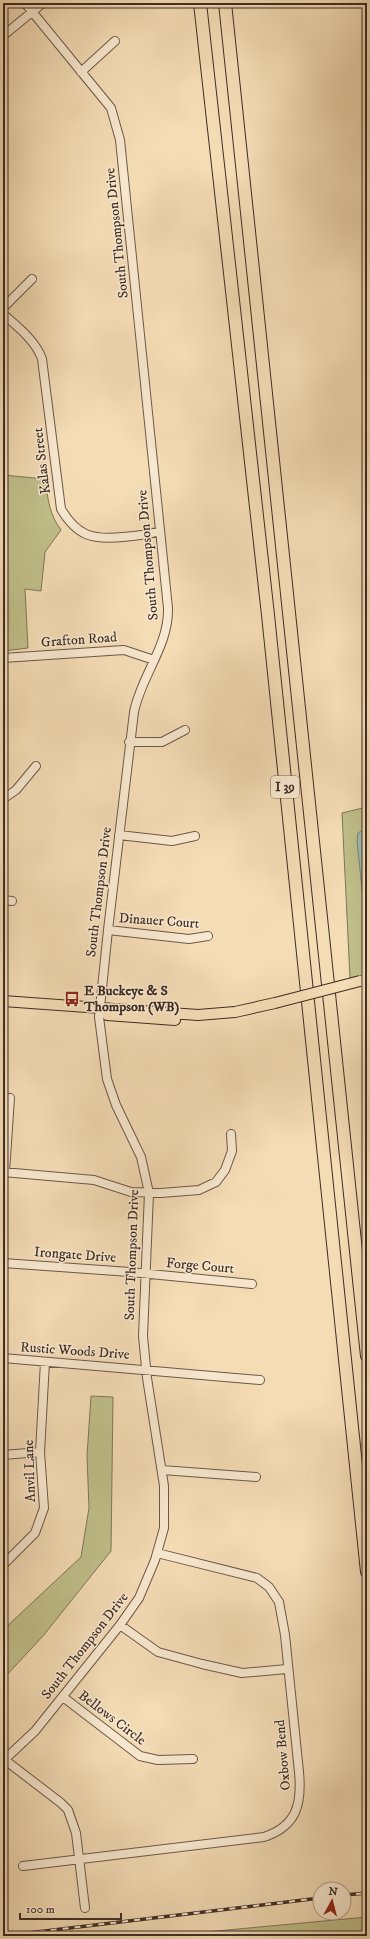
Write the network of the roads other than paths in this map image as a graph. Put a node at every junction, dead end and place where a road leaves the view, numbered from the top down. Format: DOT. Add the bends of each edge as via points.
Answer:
graph roads {
  1 [pos="25,3"];
  2 [pos="43,3"];
  3 [pos="200,3"];
  4 [pos="225,3"];
  5 [pos="32,12"];
  6 [pos="4,35"];
  7 [pos="115,41"];
  8 [pos="81,72"];
  9 [pos="32,279"];
  10 [pos="3,308"];
  11 [pos="3,314"];
  12 [pos="160,532"];
  13 [pos="3,658"];
  14 [pos="154,660"];
  15 [pos="185,730"];
  16 [pos="129,742"];
  17 [pos="36,766"];
  18 [pos="3,799"];
  19 [pos="119,835"];
  20 [pos="195,836"];
  21 [pos="3,900"];
  22 [pos="12,901"];
  23 [pos="108,930"];
  24 [pos="208,936"];
  25 [pos="364,980"];
  26 [pos="3,1001"];
  27 [pos="100,1011"];
  28 [pos="10,1098"];
  29 [pos="231,1134"];
  30 [pos="4,1172"];
  31 [pos="149,1193"];
  32 [pos="3,1263"];
  33 [pos="145,1274"];
  34 [pos="252,1284"];
  35 [pos="367,1356"];
  36 [pos="3,1358"];
  37 [pos="46,1362"];
  38 [pos="145,1369"];
  39 [pos="260,1380"];
  40 [pos="40,1452"];
  41 [pos="3,1455"];
  42 [pos="162,1470"];
  43 [pos="256,1477"];
  44 [pos="157,1553"];
  45 [pos="3,1565"];
  46 [pos="367,1572"];
  47 [pos="120,1624"];
  48 [pos="287,1669"];
  49 [pos="63,1697"];
  50 [pos="194,1759"];
  51 [pos="4,1761"];
  52 [pos="78,1859"];
  53 [pos="23,1866"];
  54 [pos="85,1908"];
  1 -- 5 [label="street, South Thompson Drive"];
  2 -- 5 [label="street"];
  3 -- 46 [label="highway, I 39" via="268,615"];
  4 -- 35 [label="highway, I 39"];
  5 -- 6 [label="street"];
  5 -- 8 [label="street, South Thompson Drive"];
  7 -- 8 [label="street"];
  8 -- 12 [label="street, South Thompson Drive" via="111,108 120,140"];
  9 -- 10 [label="street"];
  11 -- 12 [label="street, Kalas Street" via="31,341 42,359 61,509 66,517 84,534 100,539"];
  12 -- 14 [label="street, South Thompson Drive" via="168,617 166,634"];
  13 -- 14 [label="street, Grafton Road" via="124,650"];
  14 -- 16 [label="street, South Thompson Drive" via="137,698"];
  15 -- 16 [label="street" via="162,742"];
  16 -- 19 [label="street, South Thompson Drive"];
  17 -- 18 [label="street" via="16,790"];
  19 -- 20 [label="street" via="172,841"];
  19 -- 23 [label="street, South Thompson Drive"];
  21 -- 22 [label="street"];
  23 -- 24 [label="street, Dinauer Court" via="189,938"];
  23 -- 27 [label="street, South Thompson Drive"];
  25 -- 27 [label="main road, bridge" via="242,1010 225,1017 186,1020 140,1019"];
  26 -- 27 [label="main road"];
  27 -- 31 [label="street, South Thompson Drive" via="107,1079 116,1105 141,1157"];
  28 -- 30 [label="street"];
  29 -- 31 [label="street" via="232,1151 228,1165 210,1186 199,1190"];
  30 -- 31 [label="street" via="87,1179 131,1192"];
  31 -- 33 [label="street, South Thompson Drive"];
  32 -- 33 [label="street, Irongate Drive"];
  33 -- 34 [label="street, Forge Court"];
  33 -- 38 [label="street, South Thompson Drive"];
  36 -- 37 [label="street, Rustic Woods Drive"];
  37 -- 38 [label="street, Rustic Woods Drive"];
  37 -- 40 [label="street, Anvil Lane"];
  38 -- 39 [label="street, Rustic Woods Drive"];
  38 -- 42 [label="street, South Thompson Drive"];
  40 -- 41 [label="street"];
  40 -- 45 [label="street, Anvil Lane" via="44,1508 41,1520 30,1540"];
  42 -- 43 [label="street"];
  42 -- 44 [label="street, South Thompson Drive" via="165,1518"];
  44 -- 47 [label="street, South Thompson Drive" via="139,1598"];
  44 -- 48 [label="street, Oxbow Bend" via="263,1581 278,1602"];
  47 -- 48 [label="street" via="158,1652 202,1664 242,1673"];
  47 -- 49 [label="street, South Thompson Drive"];
  48 -- 52 [label="street, Oxbow Bend" via="301,1791 296,1812 281,1830 264,1837"];
  49 -- 50 [label="street, Bellows Circle" via="140,1756 158,1760"];
  49 -- 51 [label="street, South Thompson Drive" via="35,1731"];
  51 -- 52 [label="street" via="68,1810 76,1833"];
  52 -- 53 [label="street, Oxbow Bend"];
  52 -- 54 [label="street"];
}
